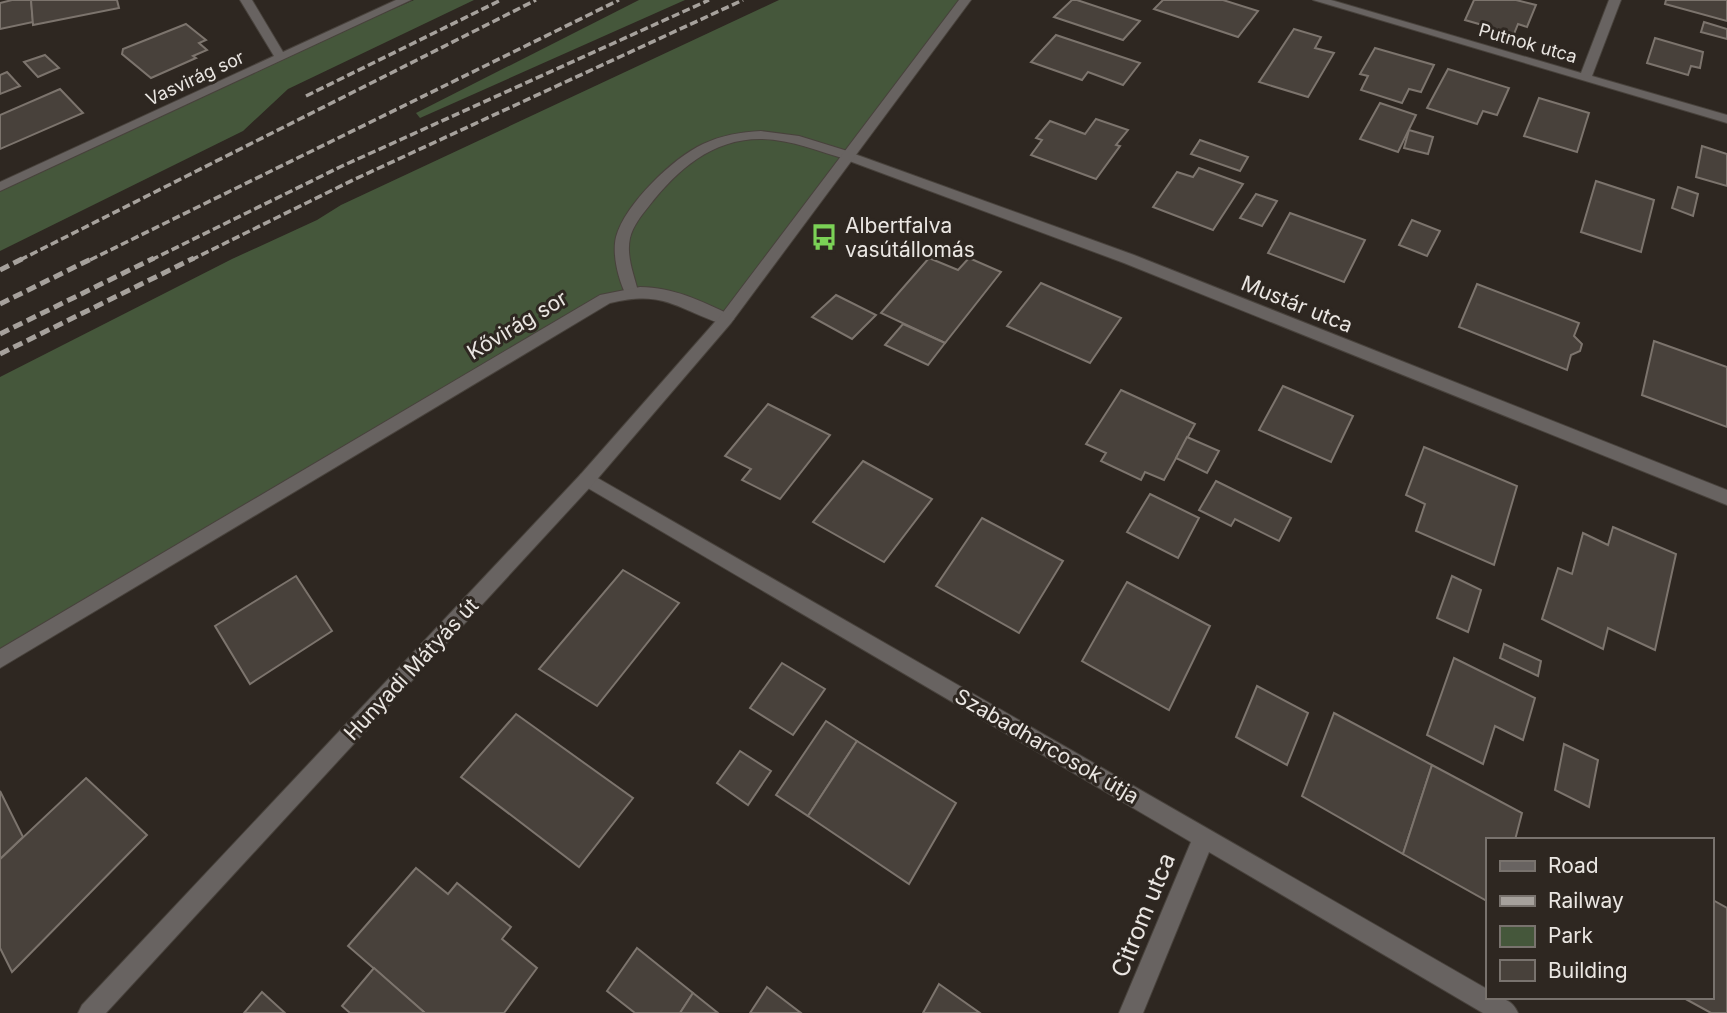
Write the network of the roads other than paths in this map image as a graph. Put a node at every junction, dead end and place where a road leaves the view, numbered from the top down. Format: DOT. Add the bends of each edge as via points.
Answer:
graph roads {
  1 [pos="246,0"];
  2 [pos="405,0"];
  3 [pos="965,0"];
  4 [pos="1319,0"];
  5 [pos="1615,0"];
  6 [pos="281,58"];
  7 [pos="1585,78"];
  8 [pos="1727,119"];
  9 [pos="849,156"];
  10 [pos="0,187"];
  11 [pos="631,291"];
  12 [pos="726,319"];
  13 [pos="587,479"];
  14 [pos="1727,498"];
  15 [pos="0,659"];
  16 [pos="1204,837"];
  17 [pos="90,1013"];
  18 [pos="1131,1013"];
  19 [pos="1506,1013"];
  1 -- 6 [label="street"];
  2 -- 6 [label="street, Vasvirág sor"];
  3 -- 9 [label="street"];
  4 -- 7 [label="street, Putnok utca"];
  5 -- 7 [label="street"];
  6 -- 10 [label="street, Vasvirág sor"];
  7 -- 8 [label="street, Putnok utca"];
  9 -- 11 [label="street, Mustár utca" via="782,137 753,136 698,150 674,167 625,225 622,261"];
  9 -- 12 [label="street"];
  9 -- 14 [label="street, Mustár utca" via="1129,259"];
  11 -- 12 [label="street, Kővirág sor" via="664,292"];
  11 -- 15 [label="street, Kővirág sor" via="605,299"];
  12 -- 13 [label="street, Hunyadi Mátyás út"];
  13 -- 16 [label="street, Szabadharcosok útja"];
  13 -- 17 [label="street, Hunyadi Mátyás út"];
  16 -- 18 [label="street, Citrom utca"];
  16 -- 19 [label="street, Szabadharcosok útja"];
}
